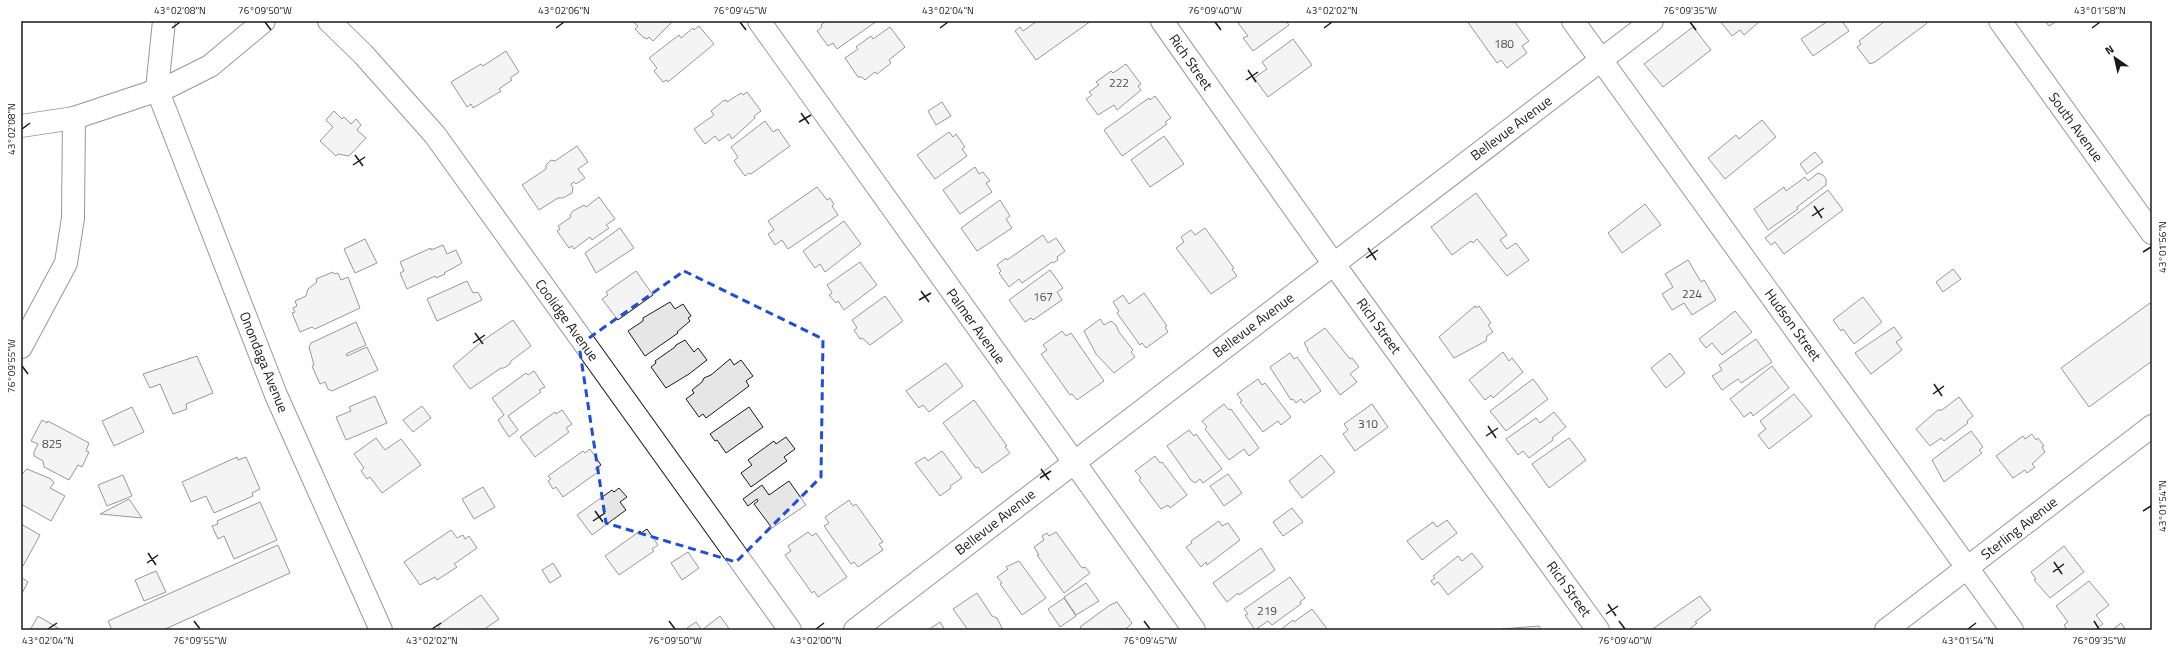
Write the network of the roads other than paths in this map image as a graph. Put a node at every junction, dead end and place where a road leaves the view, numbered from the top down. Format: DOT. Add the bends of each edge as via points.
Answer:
graph roads {
  1 [pos="164,21"];
  2 [pos="264,21"];
  3 [pos="330,21"];
  4 [pos="759,21"];
  5 [pos="1162,21"];
  6 [pos="1573,21"];
  7 [pos="1652,21"];
  8 [pos="2000,21"];
  9 [pos="1601,60"];
  10 [pos="157,89"];
  11 [pos="74,118"];
  12 [pos="21,126"];
  13 [pos="2152,233"];
  14 [pos="1333,263"];
  15 [pos="21,346"];
  16 [pos="2152,426"];
  17 [pos="1073,462"];
  18 [pos="1968,568"];
  19 [pos="381,630"];
  20 [pos="790,630"];
  21 [pos="855,630"];
  22 [pos="1194,630"];
  23 [pos="1598,630"];
  24 [pos="1886,630"];
  25 [pos="2012,630"];
  1 -- 10 [label="street"];
  2 -- 10 [label="street" via="210,66 170,86"];
  3 -- 20 [label="street, Coolidge Avenue" via="363,54 434,135"];
  4 -- 17 [label="street, Palmer Avenue"];
  5 -- 14 [label="street, Rich Street"];
  6 -- 9 [label="street, Hudson Street"];
  7 -- 9 [label="street, Bellevue Avenue"];
  8 -- 13 [label="street, South Avenue"];
  9 -- 14 [label="street, Bellevue Avenue"];
  9 -- 18 [label="street, Hudson Street"];
  10 -- 11 [label="street"];
  10 -- 19 [label="street, Onondaga Avenue" via="276,395"];
  11 -- 12 [label="street"];
  11 -- 15 [label="street" via="73,218 66,263"];
  14 -- 17 [label="street, Bellevue Avenue"];
  14 -- 23 [label="street, Rich Street"];
  16 -- 18 [label="street, Sterling Avenue"];
  17 -- 21 [label="street, Bellevue Avenue"];
  17 -- 22 [label="street, Palmer Avenue"];
  18 -- 24 [label="street, Sterling Avenue"];
  18 -- 25 [label="street, Hudson Street"];
}
